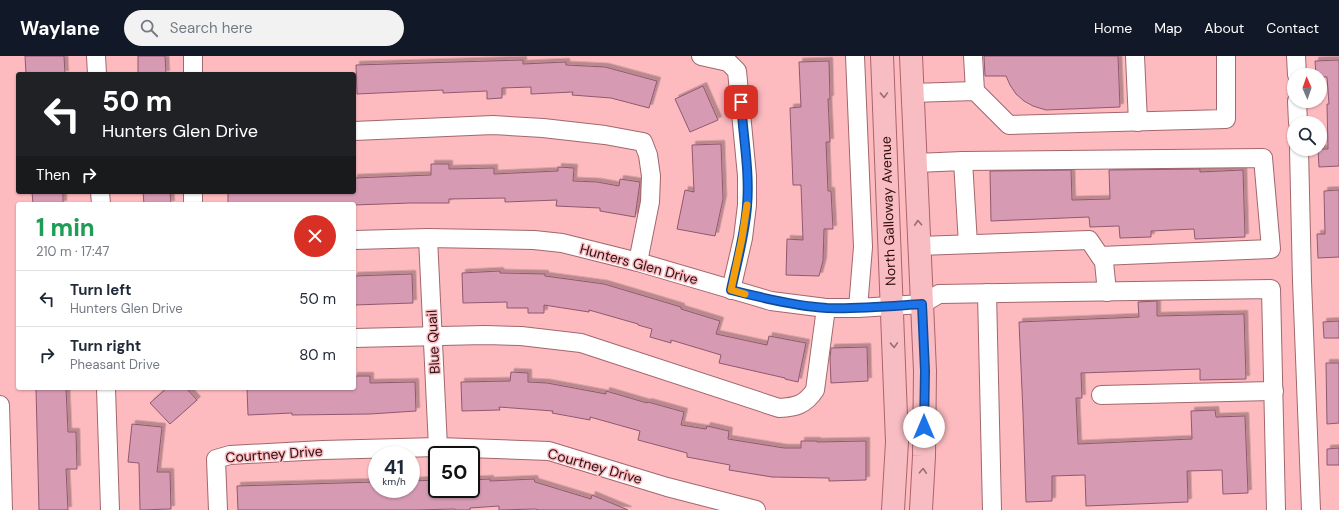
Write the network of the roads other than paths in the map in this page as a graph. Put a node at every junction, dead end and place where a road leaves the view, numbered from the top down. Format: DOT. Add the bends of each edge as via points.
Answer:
graph roads {
  1 [pos="96,56"];
  2 [pos="193,56"];
  3 [pos="700,56"];
  4 [pos="855,56"];
  5 [pos="882,56"];
  6 [pos="911,56"];
  7 [pos="973,56"];
  8 [pos="1136,56"];
  9 [pos="1226,56"];
  10 [pos="1296,56"];
  11 [pos="1297,68"];
  12 [pos="96,72"];
  13 [pos="193,72"];
  14 [pos="975,91"];
  15 [pos="912,93"];
  16 [pos="1138,122"];
  17 [pos="356,131"];
  18 [pos="1299,156"];
  19 [pos="963,161"];
  20 [pos="916,163"];
  21 [pos="428,238"];
  22 [pos="356,240"];
  23 [pos="968,244"];
  24 [pos="920,246"];
  25 [pos="1100,256"];
  26 [pos="638,262"];
  27 [pos="731,290"];
  28 [pos="1107,292"];
  29 [pos="987,294"];
  30 [pos="922,304"];
  31 [pos="892,306"];
  32 [pos="826,308"];
  33 [pos="858,308"];
  34 [pos="433,336"];
  35 [pos="356,338"];
  36 [pos="106,390"];
  37 [pos="1274,391"];
  38 [pos="1101,395"];
  39 [pos="0,405"];
  40 [pos="438,446"];
  41 [pos="428,447"];
  42 [pos="480,449"];
  43 [pos="3,510"];
  44 [pos="110,510"];
  45 [pos="218,510"];
  46 [pos="756,510"];
  47 [pos="893,510"];
  48 [pos="921,510"];
  49 [pos="992,510"];
  50 [pos="1276,510"];
  51 [pos="1310,510"];
  1 -- 12 [label="street"];
  2 -- 13 [label="street"];
  3 -- 27 [label="street" via="728,62 737,71 747,176 747,205"];
  4 -- 33 [label="street" via="864,247"];
  5 -- 31 [label="main road, North Galloway Avenue, one-way"];
  6 -- 15 [label="main road, North Galloway Avenue"];
  7 -- 14 [label="street"];
  8 -- 16 [label="street"];
  9 -- 16 [label="street" via="1226,119"];
  10 -- 11 [label="street"];
  14 -- 15 [label="street"];
  14 -- 16 [label="street" via="1009,125"];
  15 -- 20 [label="main road, North Galloway Avenue"];
  17 -- 26 [label="street" via="493,124 605,135 642,142 648,155 651,176 650,202"];
  18 -- 51 [label="street"];
  19 -- 20 [label="street"];
  19 -- 23 [label="street"];
  19 -- 25 [label="street" via="1263,158 1271,249"];
  24 -- 20 [label="main road, North Galloway Avenue, one-way"];
  21 -- 22 [label="street, Hunters Glen Drive"];
  21 -- 26 [label="street, Hunters Glen Drive" via="562,243"];
  21 -- 34 [label="street, Blue Quail"];
  23 -- 24 [label="street"];
  23 -- 25 [label="street" via="1089,240"];
  24 -- 30 [label="main road, North Galloway Avenue"];
  25 -- 28 [label="street" via="1104,262"];
  26 -- 27 [label="street, Hunters Glen Drive"];
  27 -- 32 [label="street, Hunters Glen Drive" via="771,301"];
  28 -- 29 [label="street"];
  28 -- 37 [label="street" via="1271,289"];
  29 -- 30 [label="street" via="939,294"];
  29 -- 49 [label="street"];
  30 -- 31 [label="street, Hunters Glen Drive"];
  48 -- 30 [label="main road, North Galloway Avenue, one-way" via="925,394"];
  31 -- 33 [label="street, Hunters Glen Drive"];
  31 -- 47 [label="main road, North Galloway Avenue, one-way" via="897,442"];
  32 -- 33 [label="street, Hunters Glen Drive"];
  32 -- 34 [label="street" via="815,390 802,404 779,408 582,343 521,336"];
  34 -- 35 [label="street"];
  34 -- 40 [label="street, Blue Quail"];
  36 -- 44 [label="street"];
  37 -- 38 [label="street"];
  37 -- 50 [label="street"];
  39 -- 43 [label="street"];
  41 -- 45 [label="street, Courtney Drive" via="230,455 216,459"];
  42 -- 46 [label="street, Courtney Drive" via="549,451 667,487"];
}
